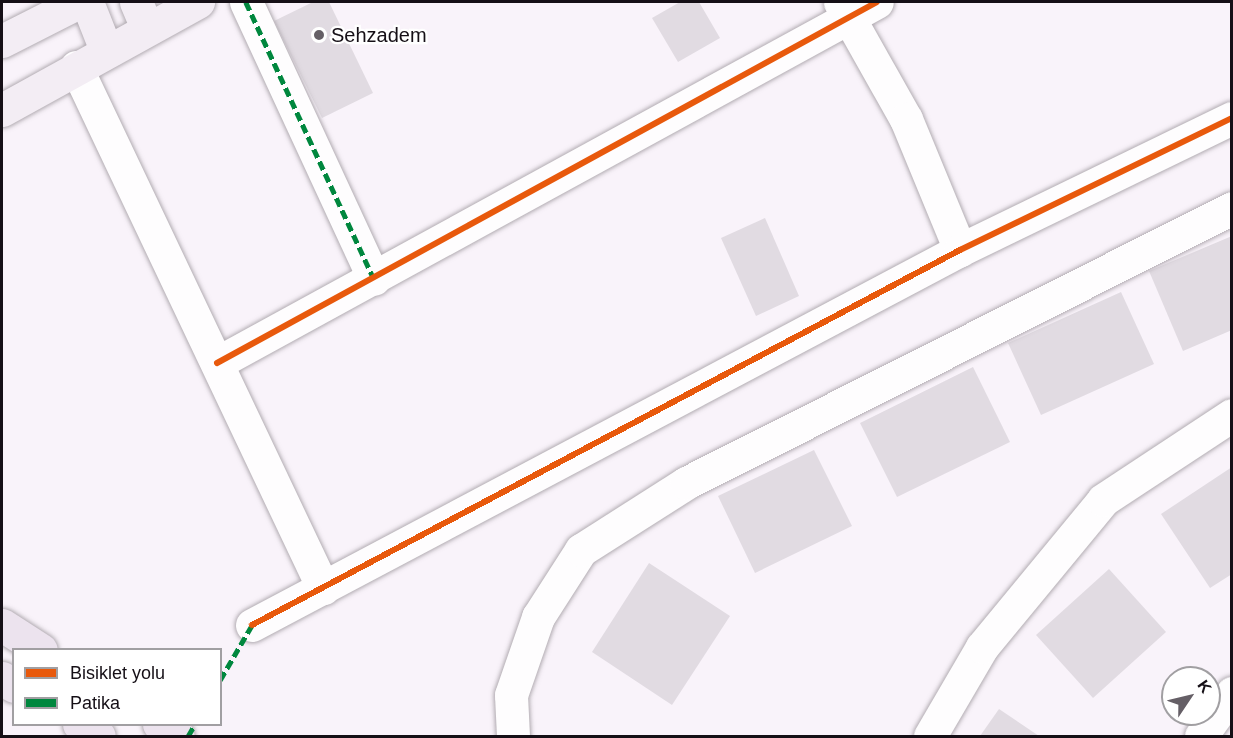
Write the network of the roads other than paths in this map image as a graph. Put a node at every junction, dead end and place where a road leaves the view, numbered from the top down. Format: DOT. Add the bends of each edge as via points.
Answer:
graph roads {
  1 [pos="79,2"];
  2 [pos="87,2"];
  3 [pos="198,2"];
  4 [pos="246,2"];
  5 [pos="877,2"];
  6 [pos="844,9"];
  7 [pos="142,15"];
  8 [pos="2,41"];
  9 [pos="106,50"];
  10 [pos="76,67"];
  11 [pos="2,110"];
  12 [pos="1232,118"];
  13 [pos="1232,208"];
  14 [pos="960,250"];
  15 [pos="374,279"];
  16 [pos="217,363"];
  17 [pos="1232,415"];
  18 [pos="323,588"];
  19 [pos="2,625"];
  20 [pos="252,625"];
  21 [pos="38,648"];
  22 [pos="1232,693"];
  23 [pos="82,726"];
  24 [pos="162,726"];
  25 [pos="99,736"];
  26 [pos="178,736"];
  27 [pos="513,736"];
  28 [pos="930,736"];
  29 [pos="1201,736"];
  1 -- 8 [label="main road"];
  2 -- 9 [label="main road"];
  3 -- 7 [label="main road"];
  4 -- 15 [label="street"];
  5 -- 6 [label="street"];
  6 -- 14 [label="street" via="906,119"];
  6 -- 15 [label="street"];
  7 -- 9 [label="main road"];
  9 -- 10 [label="main road"];
  10 -- 11 [label="main road"];
  10 -- 16 [label="street"];
  12 -- 14 [label="street"];
  13 -- 27 [label="street" via="686,483 581,550 538,617 511,695"];
  14 -- 18 [label="street"];
  15 -- 16 [label="street"];
  16 -- 18 [label="street"];
  17 -- 28 [label="street" via="1103,500 982,647"];
  18 -- 20 [label="street"];
  19 -- 21 [label="highway"];
  22 -- 29 [label="street"];
  23 -- 25 [label="highway"];
  24 -- 26 [label="highway"];
}
